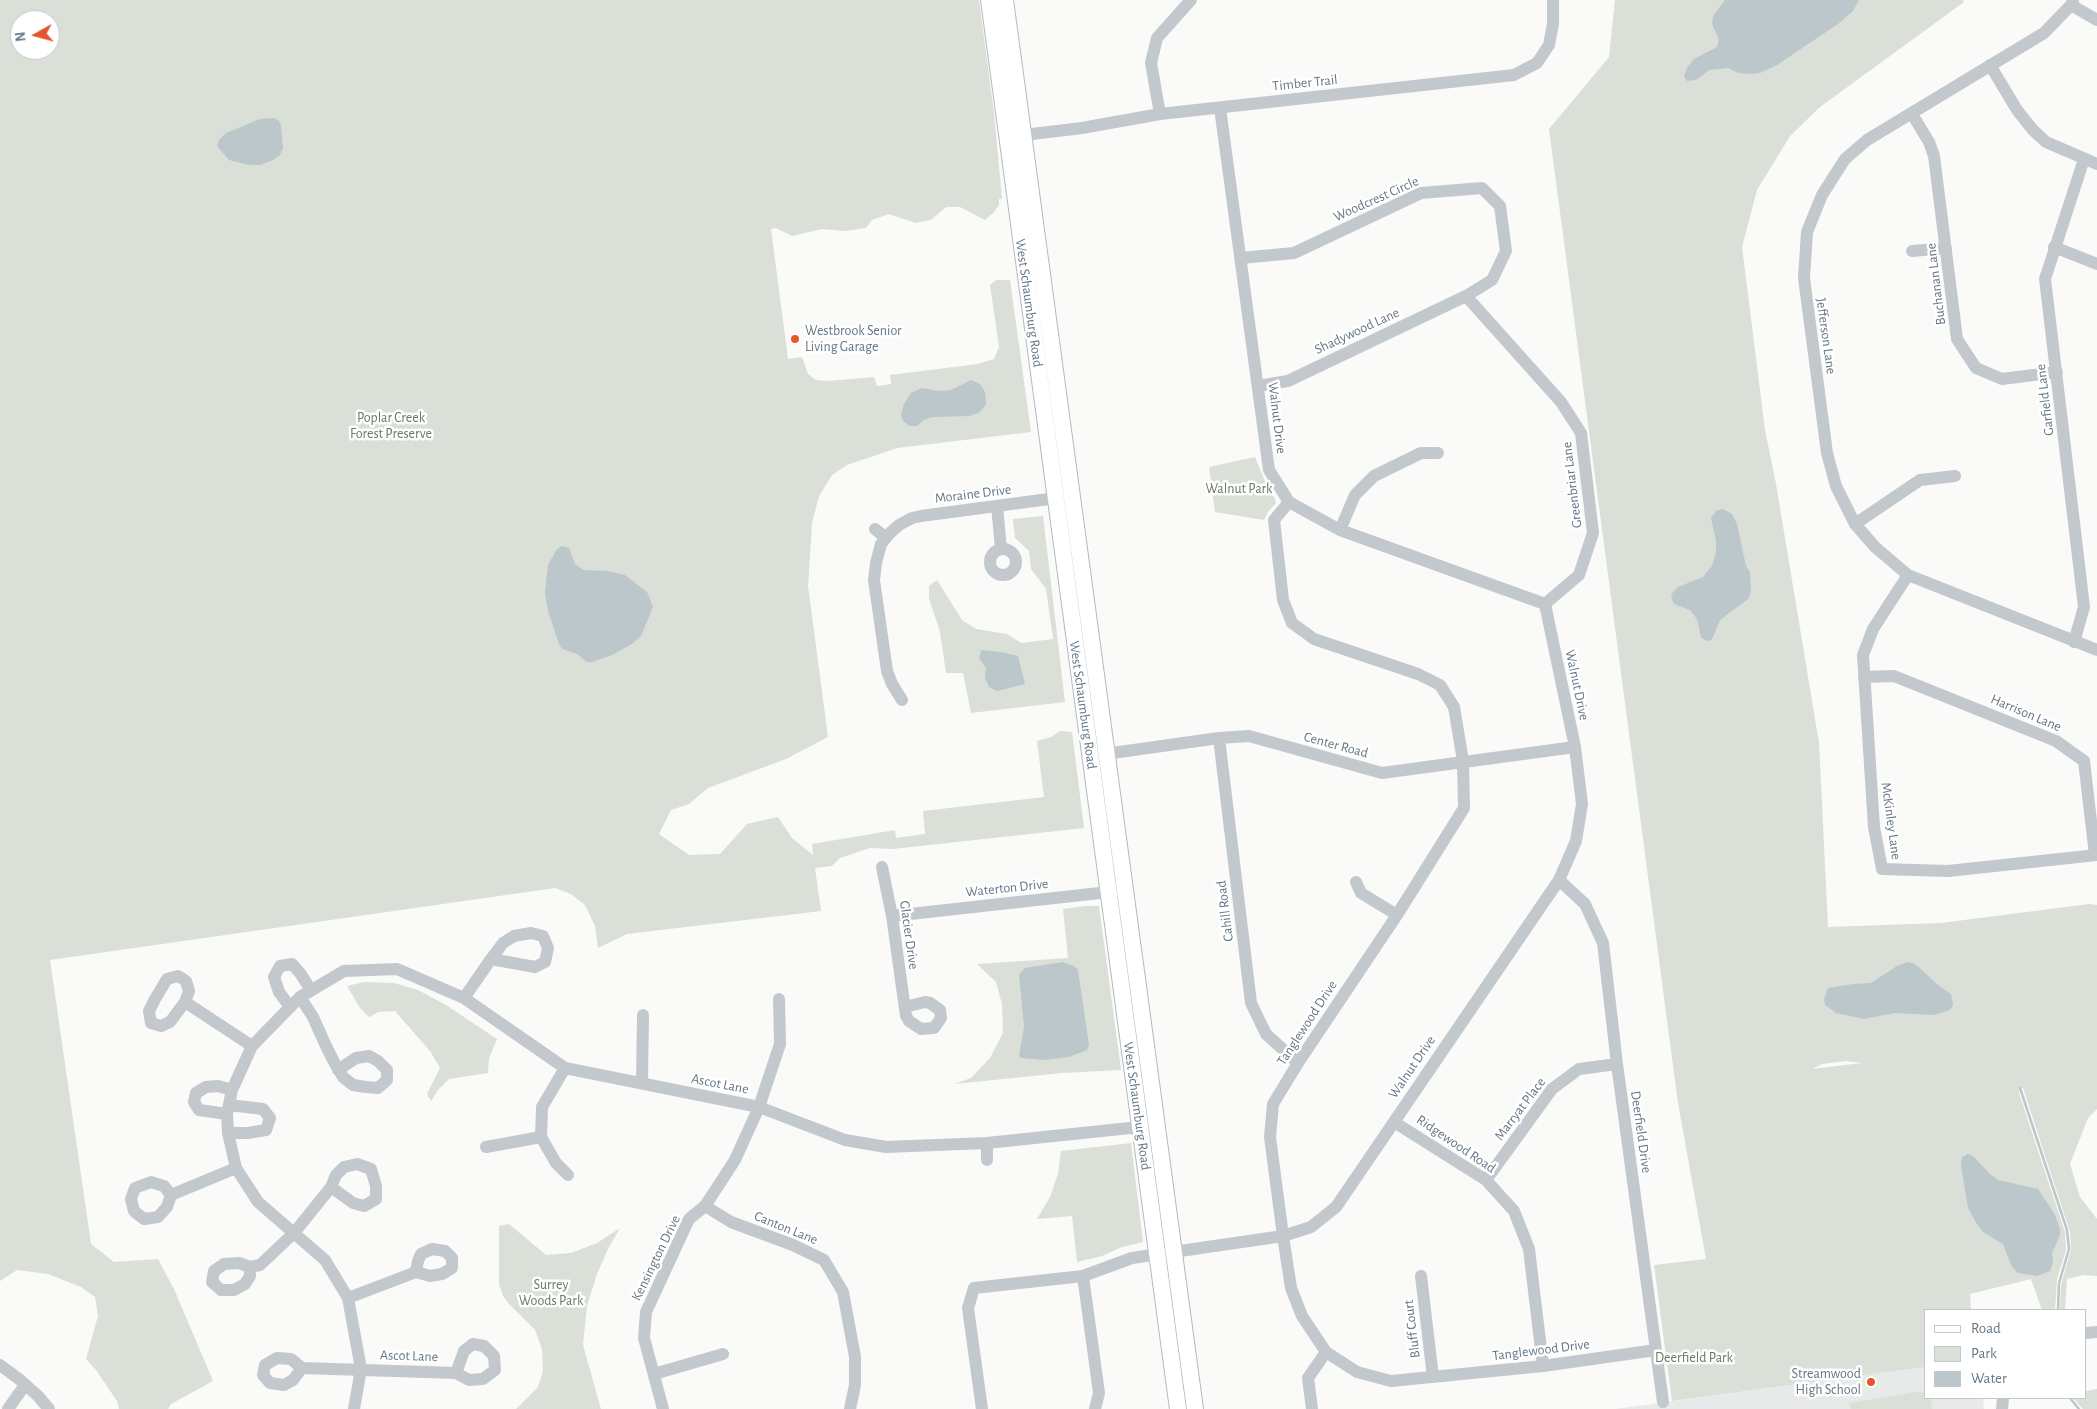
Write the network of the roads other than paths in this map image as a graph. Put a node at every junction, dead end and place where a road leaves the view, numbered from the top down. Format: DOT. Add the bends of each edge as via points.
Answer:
graph roads {
  1 [pos="989,0"];
  2 [pos="1005,0"];
  3 [pos="1191,0"];
  4 [pos="1553,0"];
  5 [pos="2072,3"];
  6 [pos="2097,20"];
  7 [pos="1990,65"];
  8 [pos="1220,108"];
  9 [pos="1160,114"];
  10 [pos="1912,114"];
  11 [pos="1015,136"];
  12 [pos="2084,159"];
  13 [pos="2097,164"];
  14 [pos="2054,247"];
  15 [pos="1946,248"];
  16 [pos="1912,251"];
  17 [pos="1241,258"];
  18 [pos="2097,264"];
  19 [pos="1466,296"];
  20 [pos="2057,372"];
  21 [pos="1258,386"];
  22 [pos="1438,453"];
  23 [pos="1955,476"];
  24 [pos="1064,497"];
  25 [pos="1289,502"];
  26 [pos="997,506"];
  27 [pos="1855,524"];
  28 [pos="874,529"];
  29 [pos="1340,530"];
  30 [pos="886,538"];
  31 [pos="1001,548"];
  32 [pos="1908,574"];
  33 [pos="1544,604"];
  34 [pos="2074,642"];
  35 [pos="2097,650"];
  36 [pos="1864,677"];
  37 [pos="902,700"];
  38 [pos="1220,738"];
  39 [pos="1575,747"];
  40 [pos="1098,755"];
  41 [pos="1463,762"];
  42 [pos="2096,855"];
  43 [pos="882,866"];
  44 [pos="1559,880"];
  45 [pos="1356,882"];
  46 [pos="1117,891"];
  47 [pos="1397,915"];
  48 [pos="892,916"];
  49 [pos="491,959"];
  50 [pos="305,993"];
  51 [pos="464,998"];
  52 [pos="779,999"];
  53 [pos="185,1002"];
  54 [pos="290,1007"];
  55 [pos="904,1008"];
  56 [pos="643,1015"];
  57 [pos="252,1046"];
  58 [pos="1298,1062"];
  59 [pos="1617,1064"];
  60 [pos="565,1068"];
  61 [pos="338,1070"];
  62 [pos="642,1083"];
  63 [pos="232,1090"];
  64 [pos="759,1107"];
  65 [pos="228,1110"];
  66 [pos="1394,1122"];
  67 [pos="1148,1126"];
  68 [pos="228,1133"];
  69 [pos="541,1138"];
  70 [pos="987,1143"];
  71 [pos="486,1147"];
  72 [pos="988,1160"];
  73 [pos="236,1168"];
  74 [pos="568,1175"];
  75 [pos="1486,1180"];
  76 [pos="331,1187"];
  77 [pos="171,1195"];
  78 [pos="705,1206"];
  79 [pos="294,1233"];
  80 [pos="1284,1236"];
  81 [pos="1166,1252"];
  82 [pos="250,1267"];
  83 [pos="416,1272"];
  84 [pos="1083,1276"];
  85 [pos="1421,1276"];
  86 [pos="348,1298"];
  87 [pos="1656,1350"];
  88 [pos="1326,1352"];
  89 [pos="723,1354"];
  90 [pos="0,1365"];
  91 [pos="1543,1366"];
  92 [pos="302,1368"];
  93 [pos="361,1369"];
  94 [pos="456,1373"];
  95 [pos="654,1374"];
  96 [pos="1433,1377"];
  97 [pos="25,1385"];
  98 [pos="1663,1402"];
  99 [pos="8,1409"];
  100 [pos="49,1409"];
  101 [pos="354,1409"];
  102 [pos="663,1409"];
  103 [pos="850,1409"];
  104 [pos="982,1409"];
  105 [pos="1095,1409"];
  106 [pos="1178,1409"];
  107 [pos="1194,1409"];
  108 [pos="1312,1409"];
  1 -- 11 [label="main road, West Schaumburg Road"];
  2 -- 11 [label="main road, West Schaumburg Road"];
  3 -- 9 [label="street" via="1157,38 1151,64"];
  4 -- 8 [label="street, Timber Trail" via="1549,45 1538,63 1514,75"];
  5 -- 6 [label="street"];
  5 -- 7 [label="street, Jefferson Lane" via="2044,32"];
  7 -- 10 [label="street, Jefferson Lane"];
  7 -- 12 [label="street" via="2033,130 2046,142"];
  8 -- 9 [label="street, Timber Trail"];
  8 -- 17 [label="street, Walnut Drive"];
  9 -- 11 [label="street, Timber Trail"];
  10 -- 15 [label="street, Buchanan Lane" via="1934,156"];
  10 -- 27 [label="street, Jefferson Lane" via="1867,140 1845,159 1822,194 1807,232 1804,278 1827,453 1836,486"];
  11 -- 24 [label="main road, West Schaumburg Road"];
  12 -- 13 [label="street"];
  12 -- 14 [label="street, Garfield Lane"];
  14 -- 18 [label="street"];
  14 -- 20 [label="street, Garfield Lane" via="2045,278"];
  15 -- 16 [label="street"];
  15 -- 20 [label="street, Buchanan Lane" via="1957,339 1976,368 2002,379"];
  17 -- 19 [label="street, Woodcrest Circle" via="1294,253 1420,193 1482,188 1500,206 1506,251 1492,280"];
  17 -- 21 [label="street, Walnut Drive"];
  19 -- 21 [label="street, Shadywood Lane" via="1288,380"];
  19 -- 33 [label="street, Greenbriar Lane" via="1561,402 1581,433 1593,533 1579,576"];
  20 -- 34 [label="street, Garfield Lane" via="2084,608"];
  21 -- 25 [label="street, Walnut Drive" via="1269,470"];
  22 -- 29 [label="street" via="1421,453 1374,476 1354,495"];
  23 -- 27 [label="street" via="1920,480"];
  24 -- 26 [label="street, Moraine Drive"];
  24 -- 40 [label="main road, West Schaumburg Road"];
  25 -- 29 [label="street, Walnut Drive"];
  25 -- 41 [label="street, Tanglewood Drive" via="1274,520 1283,600 1292,623 1314,639 1418,674 1440,685 1454,707"];
  26 -- 30 [label="street, Moraine Drive" via="912,518"];
  26 -- 31 [label="street"];
  27 -- 32 [label="street, Jefferson Lane" via="1874,547"];
  28 -- 30 [label="street"];
  29 -- 33 [label="street, Walnut Drive"];
  30 -- 37 [label="street, Moraine Drive" via="878,554 874,580 887,671"];
  32 -- 34 [label="street, Jefferson Lane"];
  32 -- 36 [label="street, McKinley Lane" via="1873,630 1863,655"];
  33 -- 39 [label="street, Walnut Drive"];
  34 -- 35 [label="street, Jefferson Lane"];
  36 -- 42 [label="street, Harrison Lane" via="1894,676 2056,741 2084,761"];
  36 -- 42 [label="street, McKinley Lane" via="1874,827 1882,868 1948,871"];
  38 -- 40 [label="street, Center Road"];
  38 -- 41 [label="street, Center Road" via="1249,736 1382,773"];
  38 -- 58 [label="street, Cahill Road" via="1252,1002 1266,1034"];
  39 -- 41 [label="street, Center Road"];
  39 -- 44 [label="street, Walnut Drive" via="1582,804 1576,841"];
  40 -- 46 [label="main road, West Schaumburg Road"];
  41 -- 47 [label="street, Tanglewood Drive" via="1464,808"];
  43 -- 48 [label="street, Glacier Drive"];
  44 -- 59 [label="street, Deerfield Drive" via="1585,904 1603,943"];
  44 -- 66 [label="street, Walnut Drive"];
  45 -- 47 [label="street" via="1361,893"];
  46 -- 48 [label="street, Waterton Drive"];
  46 -- 67 [label="main road, West Schaumburg Road"];
  47 -- 58 [label="street, Tanglewood Drive"];
  48 -- 55 [label="street, Glacier Drive"];
  49 -- 51 [label="street"];
  50 -- 51 [label="street, Ascot Lane" via="344,970 397,969"];
  50 -- 54 [label="street, Ascot Lane"];
  50 -- 54 [label="street" via="300,973 292,964 280,966 274,977 279,992"];
  50 -- 61 [label="street" via="312,1017"];
  51 -- 60 [label="street, Ascot Lane"];
  52 -- 64 [label="street, Kensington Drive" via="780,1044"];
  53 -- 57 [label="street"];
  54 -- 57 [label="street, Ascot Lane"];
  56 -- 62 [label="street"];
  57 -- 63 [label="street, Ascot Lane"];
  58 -- 80 [label="street, Tanglewood Drive" via="1272,1104 1270,1137"];
  59 -- 75 [label="street, Marryat Place" via="1579,1069 1552,1088"];
  59 -- 87 [label="street, Deerfield Drive"];
  60 -- 62 [label="street, Ascot Lane"];
  60 -- 69 [label="street" via="542,1107"];
  62 -- 64 [label="street, Ascot Lane"];
  63 -- 65 [label="street, Ascot Lane"];
  63 -- 65 [label="street" via="206,1087 196,1093 194,1102 199,1110"];
  64 -- 70 [label="street, Ascot Lane" via="845,1140 886,1147"];
  64 -- 78 [label="street, Kensington Drive" via="734,1160"];
  65 -- 68 [label="street, Ascot Lane"];
  65 -- 68 [label="street" via="263,1109 270,1118 266,1130"];
  66 -- 75 [label="street, Ridgewood Road"];
  66 -- 80 [label="street, Walnut Drive" via="1336,1207 1311,1227"];
  67 -- 70 [label="street, Ascot Lane"];
  67 -- 81 [label="main road, West Schaumburg Road"];
  68 -- 73 [label="street, Ascot Lane"];
  69 -- 71 [label="street"];
  69 -- 74 [label="street" via="556,1163"];
  70 -- 72 [label="street"];
  73 -- 77 [label="street"];
  73 -- 79 [label="street, Ascot Lane" via="258,1202"];
  75 -- 91 [label="street, Ridgewood Road" via="1514,1211 1529,1249"];
  76 -- 79 [label="street"];
  78 -- 95 [label="street, Kensington Drive" via="690,1219 646,1312 644,1338"];
  78 -- 103 [label="street, Canton Lane" via="731,1222 824,1260 843,1292 856,1385"];
  79 -- 82 [label="street" via="260,1265"];
  79 -- 86 [label="street, Ascot Lane" via="326,1260"];
  80 -- 81 [label="street, Walnut Drive"];
  80 -- 88 [label="street, Tanglewood Drive" via="1291,1288 1302,1316"];
  81 -- 84 [label="street, Walnut Drive" via="1132,1258"];
  81 -- 106 [label="main road, West Schaumburg Road"];
  81 -- 107 [label="main road, West Schaumburg Road"];
  83 -- 86 [label="street"];
  84 -- 104 [label="street, Walnut Drive" via="974,1288 968,1308"];
  84 -- 105 [label="street" via="1099,1393"];
  85 -- 96 [label="street, Bluff Court"];
  86 -- 93 [label="street, Ascot Lane"];
  87 -- 91 [label="street, Tanglewood Drive"];
  87 -- 98 [label="street, Deerfield Drive"];
  88 -- 96 [label="street, Tanglewood Drive" via="1357,1372 1391,1381"];
  88 -- 108 [label="street" via="1308,1378"];
  89 -- 95 [label="street"];
  90 -- 97 [label="street"];
  91 -- 96 [label="street, Tanglewood Drive"];
  92 -- 93 [label="street, Ascot Lane"];
  93 -- 94 [label="street, Ascot Lane"];
  93 -- 101 [label="street, Ascot Lane"];
  95 -- 102 [label="street, Kensington Drive"];
  97 -- 99 [label="street"];
  97 -- 100 [label="street"];
}
